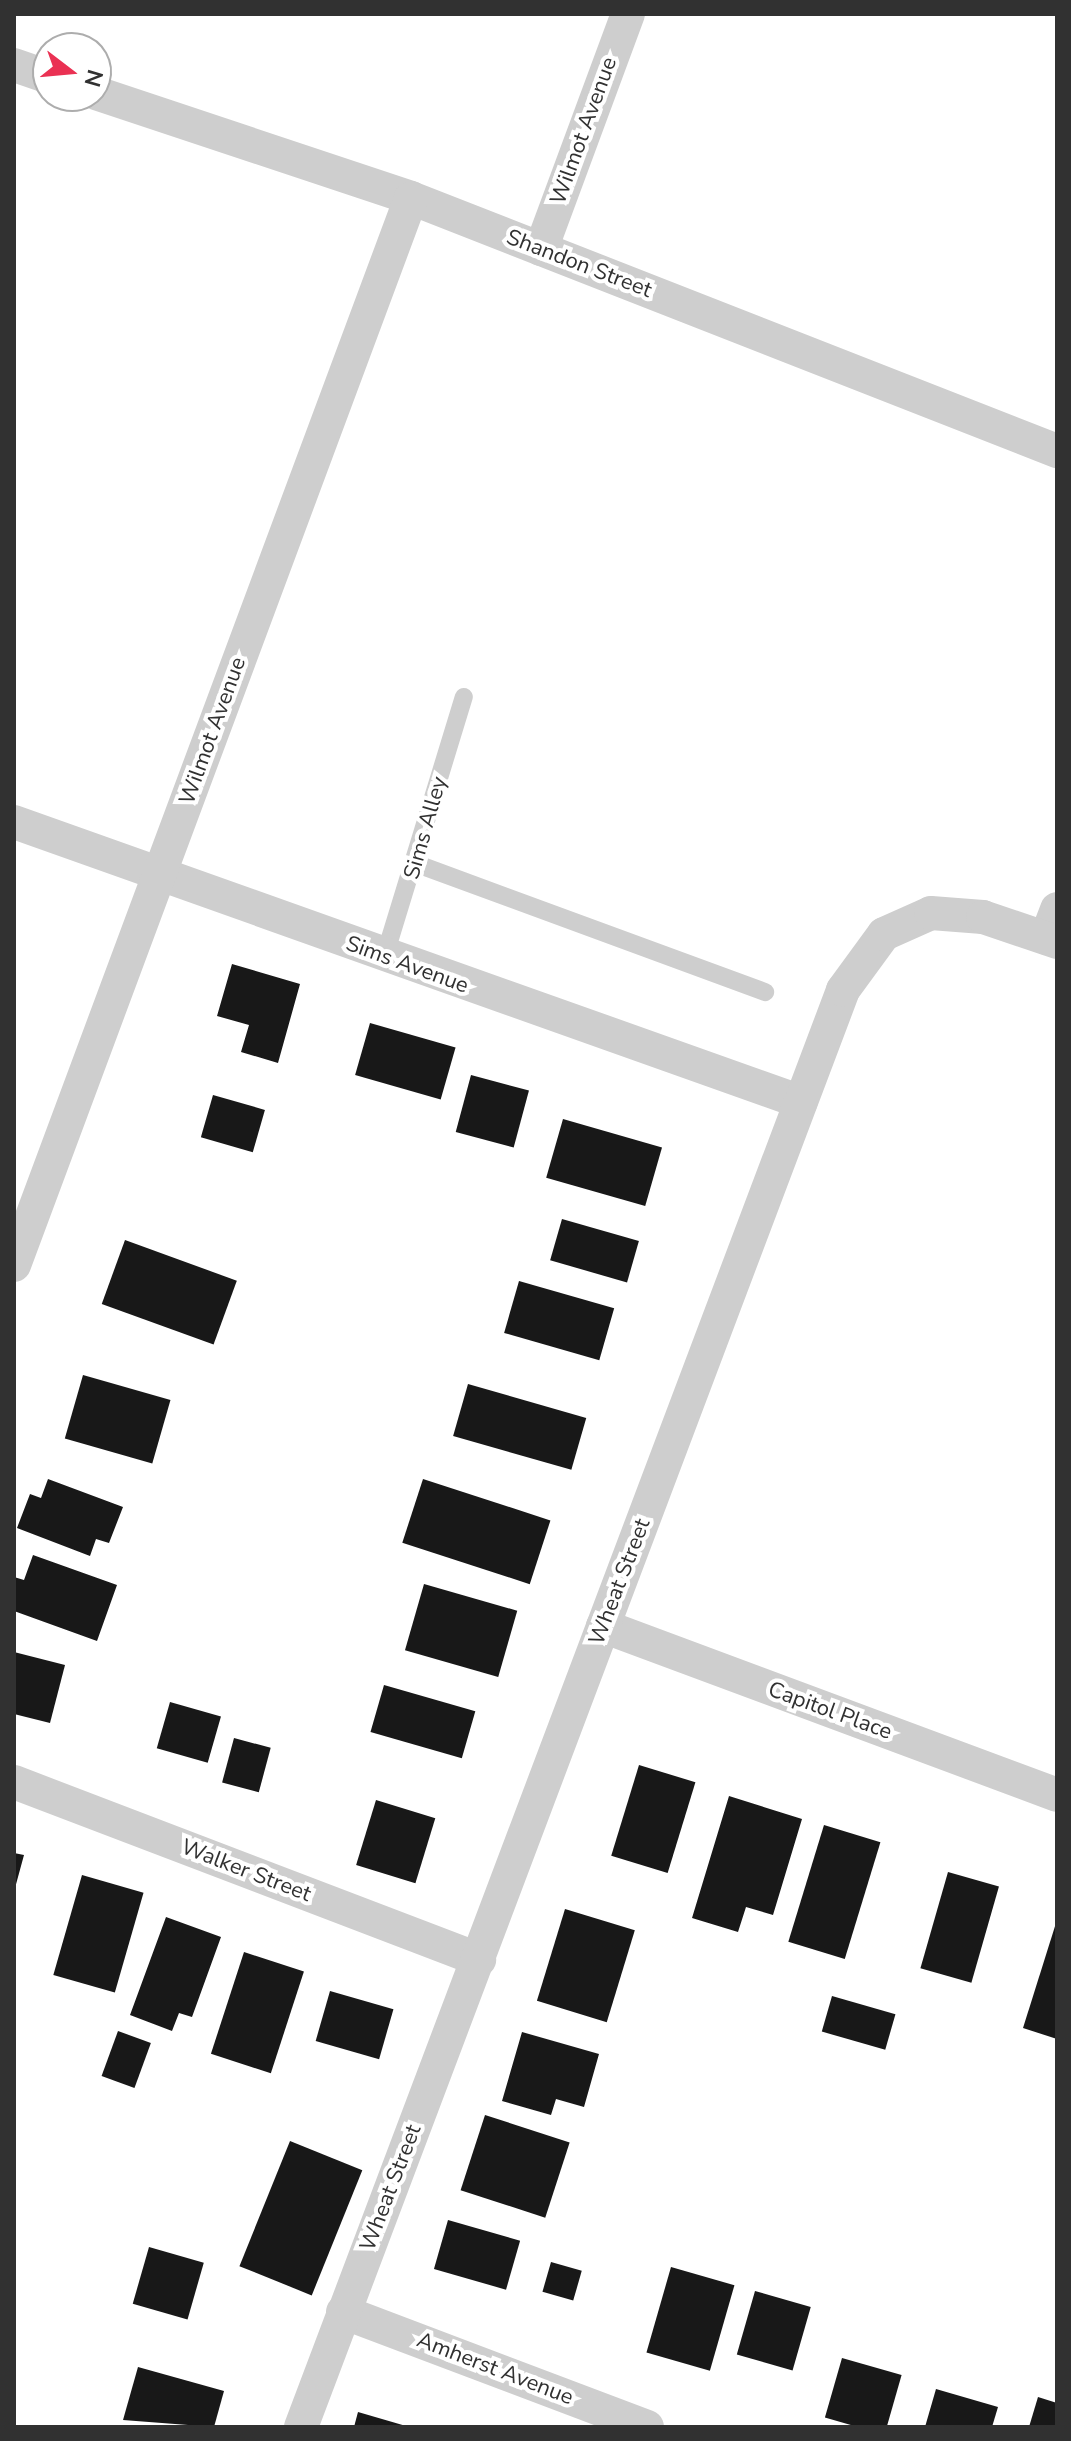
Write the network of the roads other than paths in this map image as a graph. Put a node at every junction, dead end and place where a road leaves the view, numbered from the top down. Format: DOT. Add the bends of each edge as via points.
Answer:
graph roads {
  1 [pos="628,14"];
  2 [pos="112,98"];
  3 [pos="411,198"];
  4 [pos="541,249"];
  5 [pos="1057,451"];
  6 [pos="464,697"];
  7 [pos="14,822"];
  8 [pos="417,864"];
  9 [pos="159,876"];
  10 [pos="1053,930"];
  11 [pos="384,958"];
  12 [pos="765,992"];
  13 [pos="801,1102"];
  14 [pos="14,1265"];
  15 [pos="603,1626"];
  16 [pos="14,1782"];
  17 [pos="1057,1795"];
  18 [pos="479,1960"];
  19 [pos="343,2312"];
  20 [pos="301,2427"];
  21 [pos="647,2427"];
  1 -- 4 [label="street, Wilmot Avenue"];
  2 -- 3 [label="street, Shandon Street"];
  3 -- 4 [label="street, Shandon Street"];
  3 -- 9 [label="street, Wilmot Avenue"];
  4 -- 5 [label="street, Shandon Street"];
  6 -- 8 [label="lane, Sims Alley"];
  7 -- 9 [label="street, Sims Avenue"];
  8 -- 11 [label="lane, Sims Alley"];
  8 -- 12 [label="lane"];
  9 -- 11 [label="street, Sims Avenue"];
  9 -- 14 [label="street, Wilmot Avenue"];
  10 -- 13 [label="street, Wheat Street" via="962,913 896,925 859,959"];
  11 -- 13 [label="street, Sims Avenue"];
  13 -- 15 [label="street, Wheat Street"];
  15 -- 17 [label="street, Capitol Place"];
  15 -- 18 [label="street, Wheat Street"];
  16 -- 18 [label="street, Walker Street"];
  18 -- 19 [label="street, Wheat Street"];
  19 -- 20 [label="street, Wheat Street"];
  19 -- 21 [label="street, Amherst Avenue"];
}
